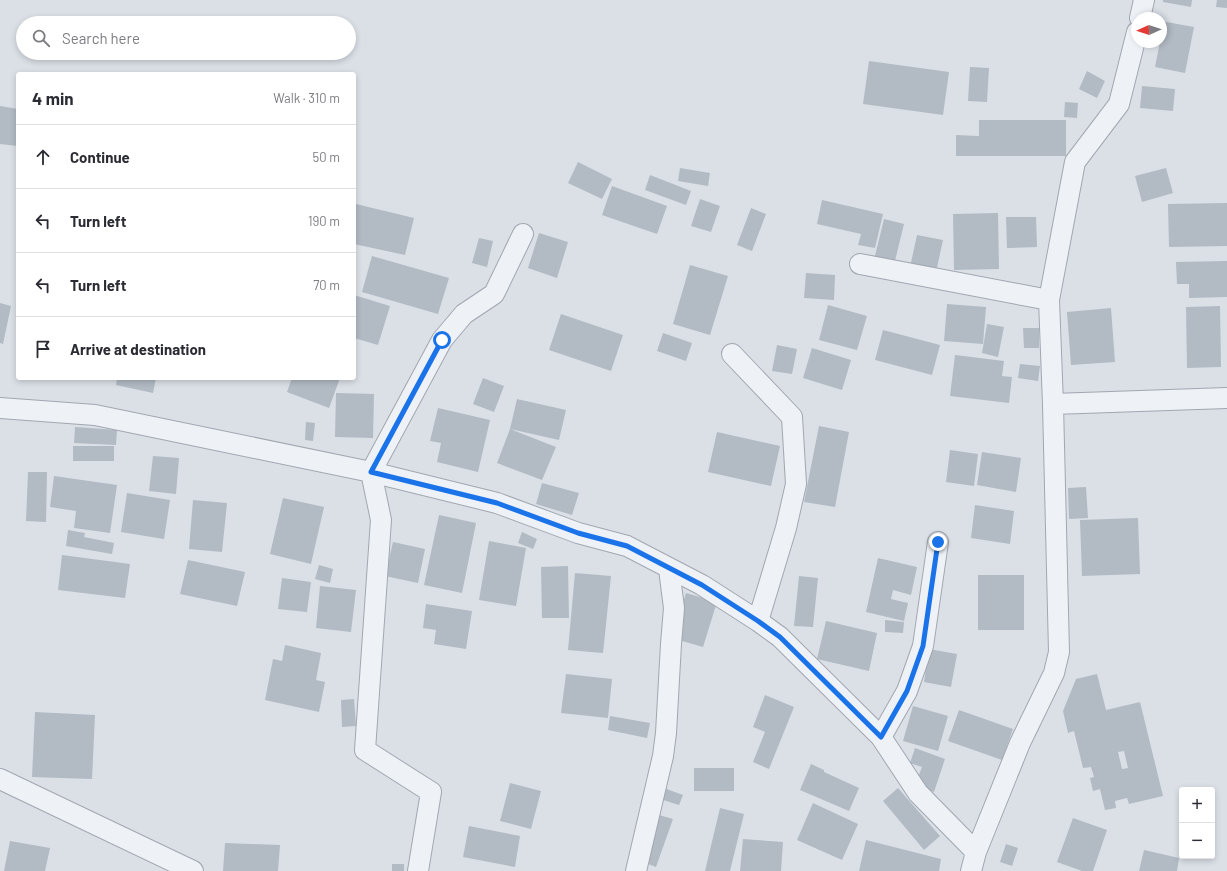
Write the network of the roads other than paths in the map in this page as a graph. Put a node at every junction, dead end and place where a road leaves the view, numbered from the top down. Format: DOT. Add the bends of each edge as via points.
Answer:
graph roads {
  1 [pos="1144,0"];
  2 [pos="1141,12"];
  3 [pos="1133,48"];
  4 [pos="523,234"];
  5 [pos="860,264"];
  6 [pos="1049,300"];
  7 [pos="732,354"];
  8 [pos="1227,398"];
  9 [pos="1053,404"];
  10 [pos="0,408"];
  11 [pos="371,472"];
  12 [pos="938,542"];
  13 [pos="669,569"];
  14 [pos="758,621"];
  15 [pos="881,737"];
  16 [pos="0,779"];
  17 [pos="976,852"];
  18 [pos="193,871"];
  19 [pos="418,871"];
  20 [pos="636,871"];
  21 [pos="970,871"];
  1 -- 2 [label="street"];
  3 -- 6 [label="street" via="1119,104 1075,162"];
  4 -- 11 [label="street" via="494,294 464,314 442,340"];
  5 -- 6 [label="street"];
  6 -- 9 [label="street"];
  7 -- 14 [label="street" via="792,417 796,484 786,528"];
  8 -- 9 [label="street"];
  9 -- 17 [label="street" via="1059,652 1054,673 1020,743"];
  10 -- 11 [label="street" via="95,415"];
  11 -- 13 [label="street" via="497,503 578,533 627,546"];
  11 -- 19 [label="street" via="380,520 365,750 432,792"];
  12 -- 15 [label="street" via="923,646 907,691"];
  13 -- 14 [label="street" via="702,585"];
  13 -- 20 [label="street" via="674,608 666,733"];
  14 -- 15 [label="street" via="780,637"];
  15 -- 17 [label="street" via="918,793"];
  16 -- 18 [label="street"];
  17 -- 21 [label="street"];
}
